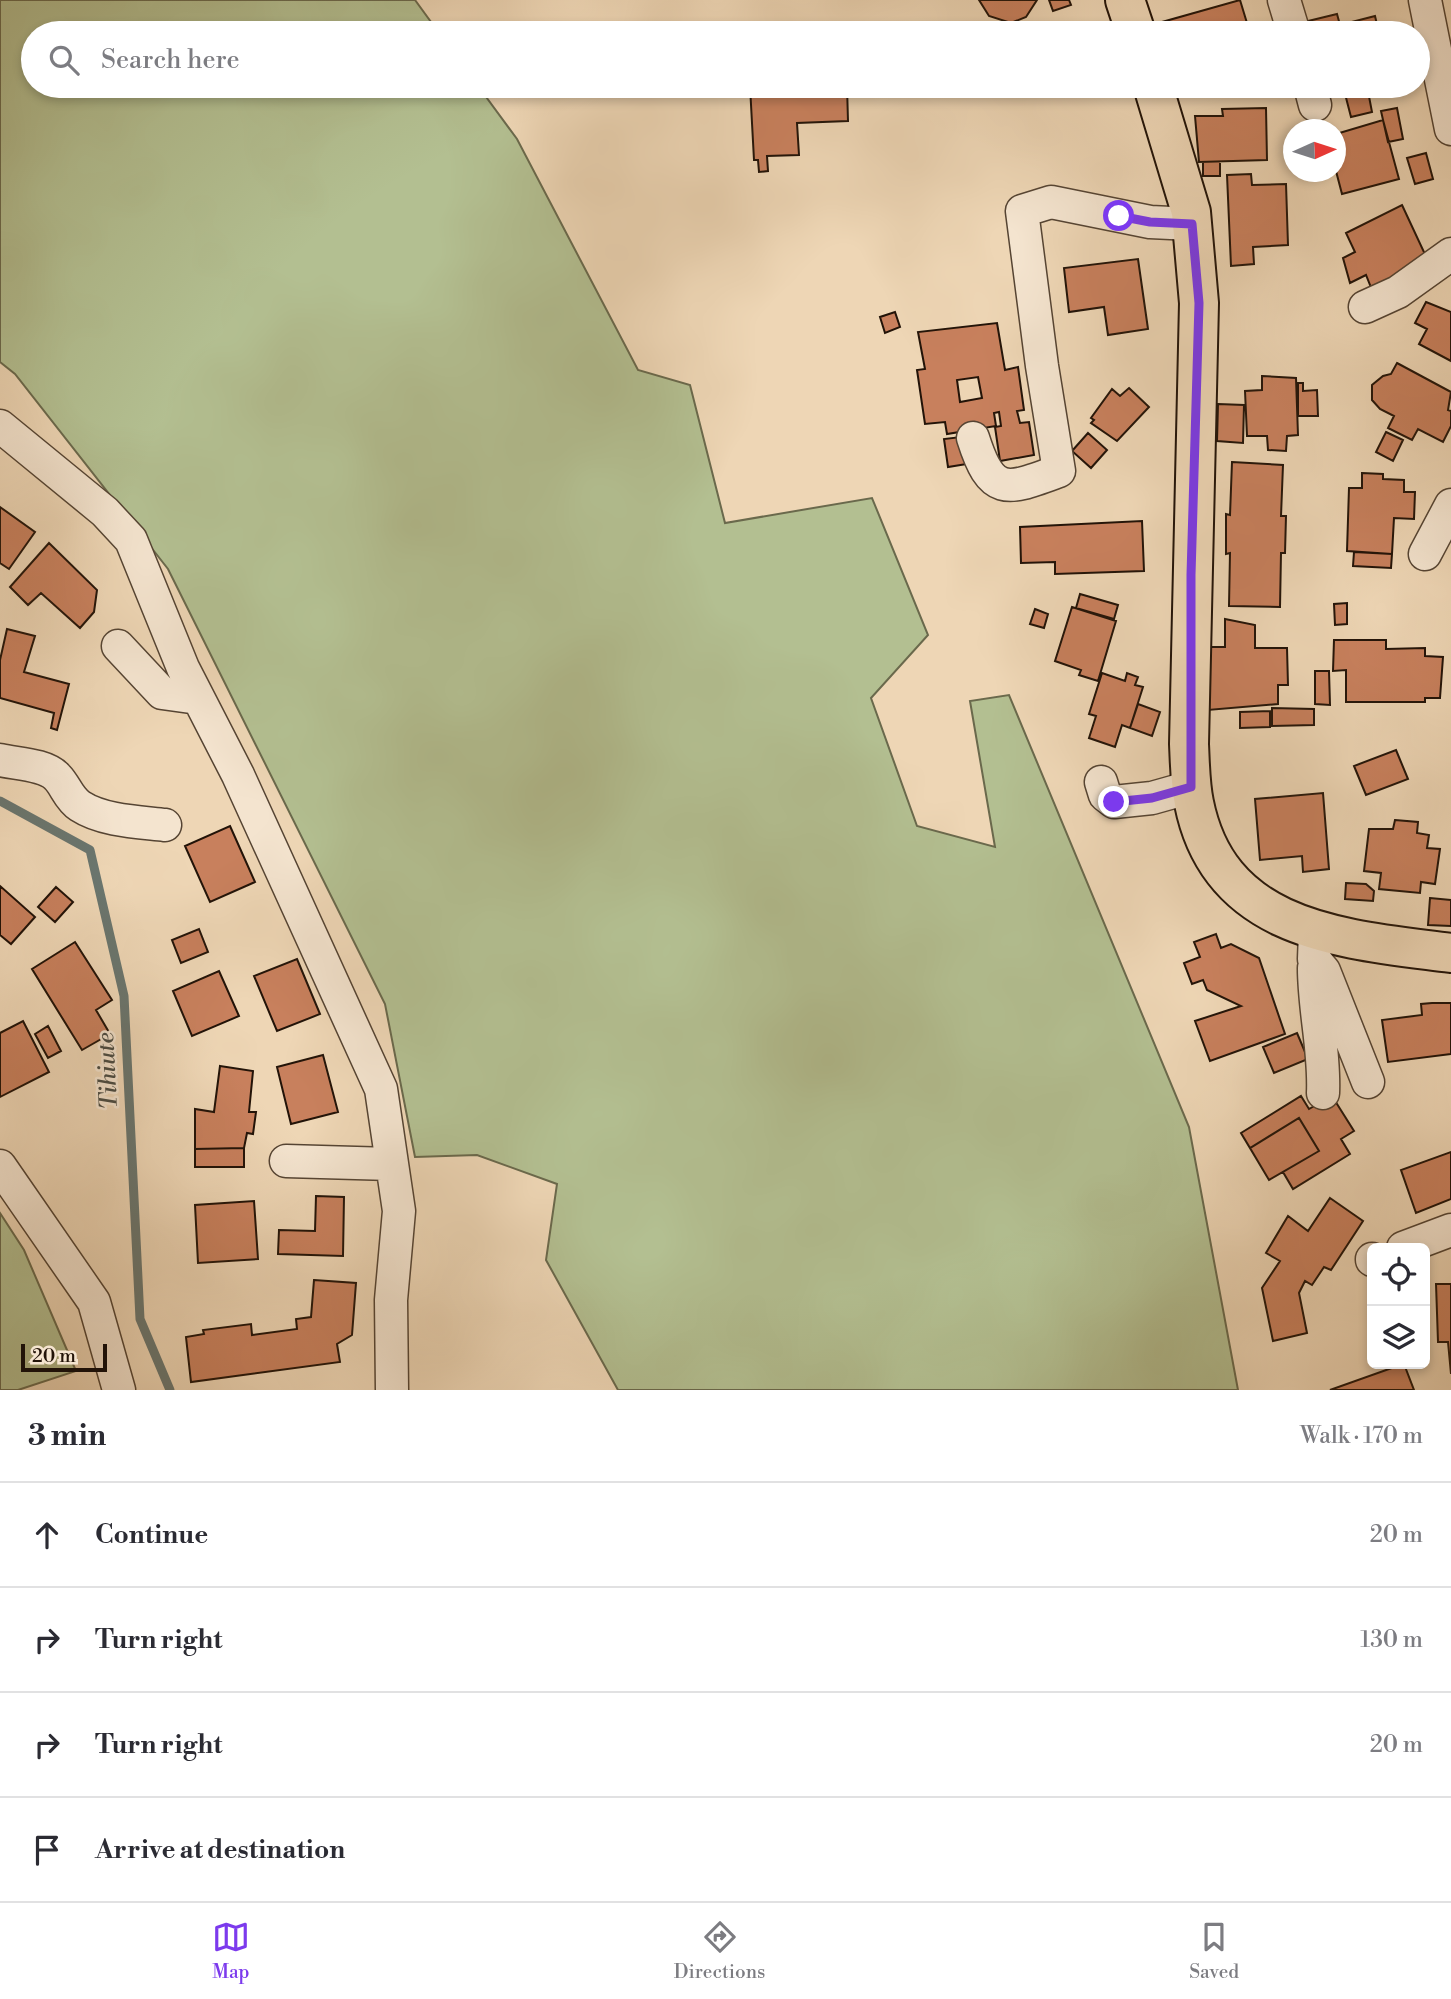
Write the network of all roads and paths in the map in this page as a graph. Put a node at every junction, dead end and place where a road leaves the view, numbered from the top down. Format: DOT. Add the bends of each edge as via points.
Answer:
graph roads {
  1 [pos="1125,0"];
  2 [pos="1284,0"];
  3 [pos="1425,0"];
  4 [pos="1132,21"];
  5 [pos="1290,21"];
  6 [pos="1429,21"];
  7 [pos="1430,25"];
  8 [pos="1156,98"];
  9 [pos="1451,129"];
  10 [pos="1192,224"];
  11 [pos="1451,254"];
  12 [pos="1365,307"];
  13 [pos="0,426"];
  14 [pos="973,438"];
  15 [pos="1451,505"];
  16 [pos="1425,554"];
  17 [pos="118,646"];
  18 [pos="198,698"];
  19 [pos="0,760"];
  20 [pos="1101,782"];
  21 [pos="1191,787"];
  22 [pos="165,825"];
  23 [pos="1315,946"];
  24 [pos="1451,953"];
  25 [pos="1368,1082"];
  26 [pos="1323,1093"];
  27 [pos="286,1161"];
  28 [pos="391,1164"];
  29 [pos="0,1166"];
  30 [pos="1451,1230"];
  31 [pos="1416,1243"];
  32 [pos="118,1390"];
  33 [pos="392,1390"];
  1 -- 4 [label="main road"];
  2 -- 5 [label="street"];
  3 -- 6 [label="street"];
  7 -- 9 [label="street"];
  8 -- 10 [label="main road"];
  10 -- 14 [label="street" via="1150,222 1051,202 1022,211 1059,471 1005,485 992,480"];
  10 -- 21 [label="main road" via="1199,303 1191,575"];
  11 -- 12 [label="street" via="1398,292"];
  13 -- 18 [label="street" via="105,512 131,540"];
  15 -- 16 [label="street"];
  17 -- 18 [label="street" via="162,694"];
  18 -- 28 [label="street" via="238,775 381,1089"];
  19 -- 22 [label="street" via="49,771 82,807 125,820"];
  20 -- 21 [label="street" via="1105,795 1114,802"];
  21 -- 23 [label="main road" via="1202,833 1226,872"];
  23 -- 24 [label="main road"];
  23 -- 25 [label="street"];
  23 -- 26 [label="street" via="1314,999"];
  27 -- 28 [label="street"];
  28 -- 33 [label="street" via="398,1211 391,1300"];
  29 -- 32 [label="street" via="94,1302"];
  30 -- 31 [label="street"];
}
